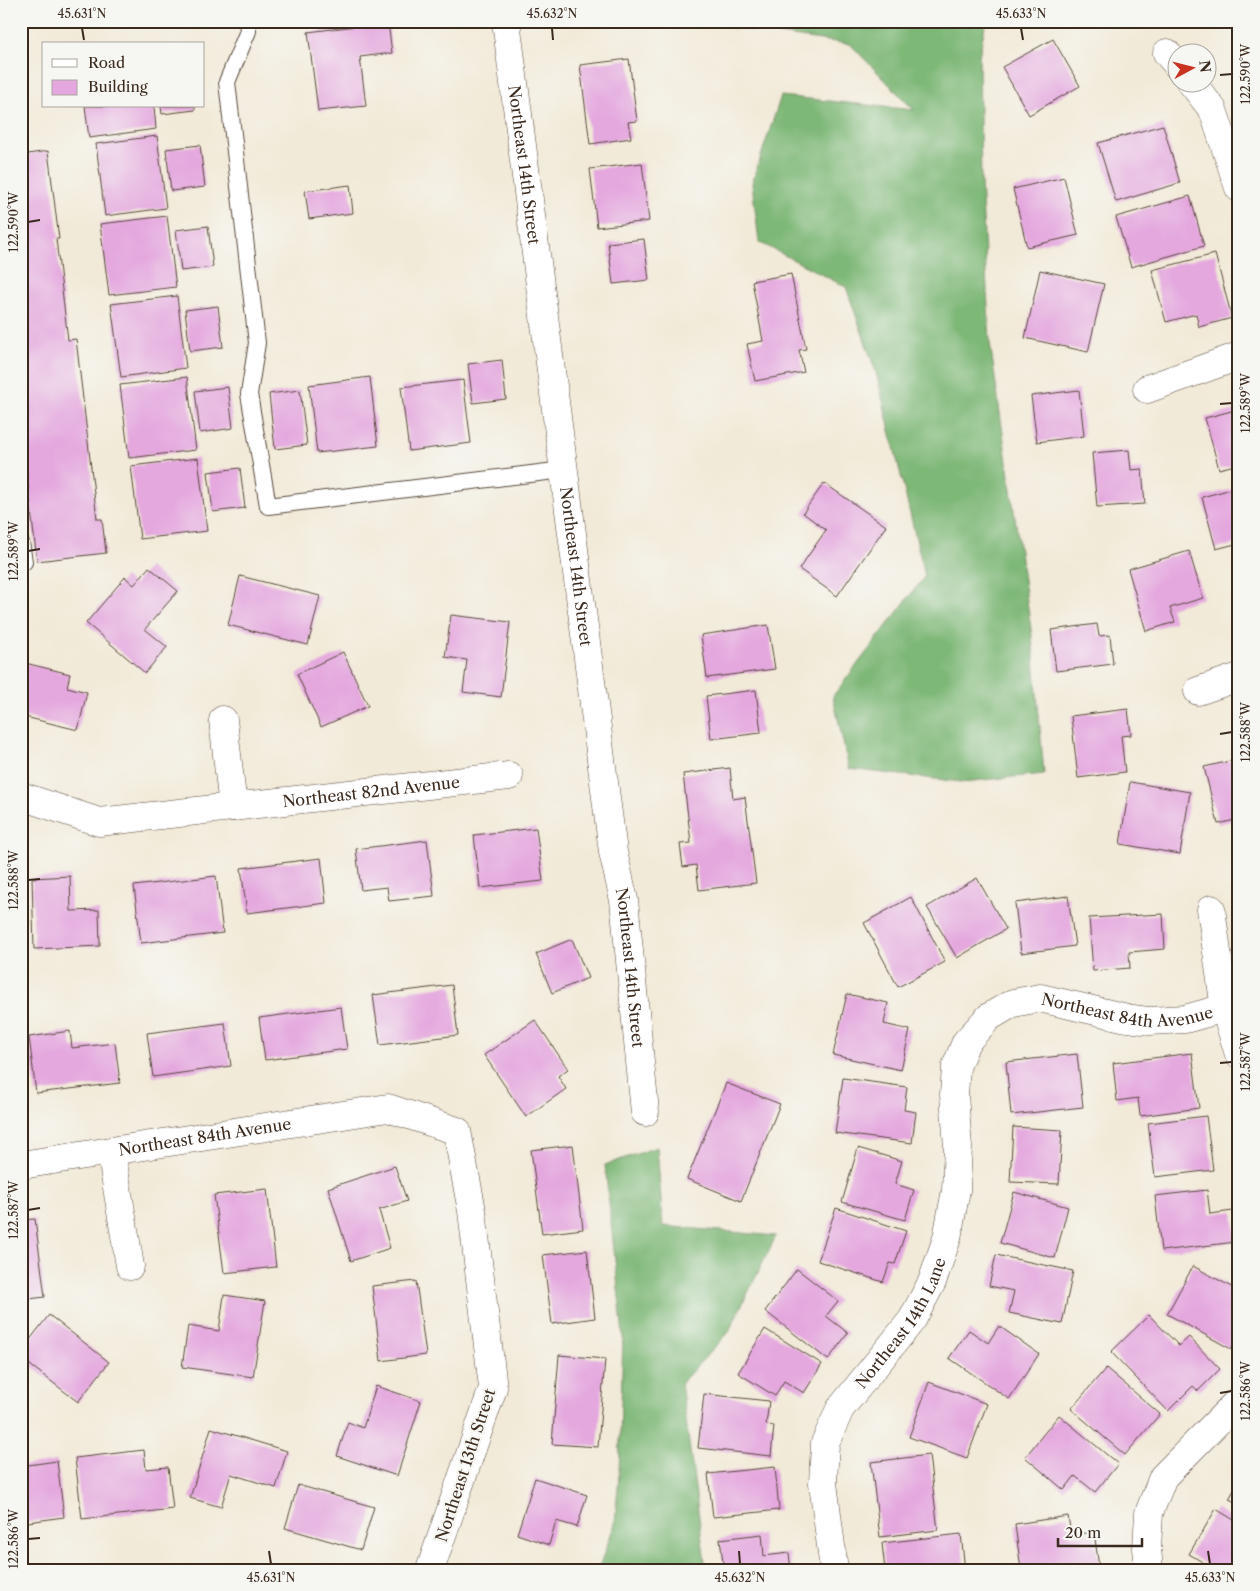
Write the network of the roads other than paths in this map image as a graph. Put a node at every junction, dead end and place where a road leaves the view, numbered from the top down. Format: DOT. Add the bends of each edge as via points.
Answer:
graph roads {
  1 [pos="247,21"];
  2 [pos="506,21"];
  3 [pos="1199,92"];
  4 [pos="1239,188"];
  5 [pos="1239,356"];
  6 [pos="1147,389"];
  7 [pos="563,470"];
  8 [pos="21,542"];
  9 [pos="21,562"];
  10 [pos="1239,677"];
  11 [pos="1198,691"];
  12 [pos="223,720"];
  13 [pos="508,776"];
  14 [pos="21,796"];
  15 [pos="234,807"];
  16 [pos="1211,909"];
  17 [pos="1232,1006"];
  18 [pos="1239,1054"];
  19 [pos="956,1067"];
  20 [pos="388,1108"];
  21 [pos="645,1112"];
  22 [pos="111,1151"];
  23 [pos="21,1165"];
  24 [pos="130,1266"];
  25 [pos="1239,1400"];
  26 [pos="430,1570"];
  27 [pos="834,1570"];
  28 [pos="1150,1570"];
  1 -- 7 [label="lane" via="248,31 227,82 257,343 248,394 268,506"];
  2 -- 7 [label="street, Northeast 14th Street"];
  3 -- 4 [label="street" via="1213,110"];
  5 -- 6 [label="street"];
  7 -- 21 [label="street, Northeast 14th Street" via="613,852 624,900"];
  8 -- 9 [label="lane" via="24,562"];
  10 -- 11 [label="street"];
  12 -- 15 [label="street"];
  13 -- 15 [label="street, Northeast 82nd Avenue"];
  14 -- 15 [label="street, Northeast 82nd Avenue" via="99,822"];
  16 -- 17 [label="street"];
  17 -- 18 [label="street"];
  17 -- 19 [label="street, Northeast 84th Avenue" via="1185,1019 1149,1021 1040,998 1012,1003 989,1017 966,1042"];
  19 -- 27 [label="street, Northeast 14th Lane" via="956,1190 947,1238 932,1282 912,1320 840,1409 825,1443 823,1483"];
  20 -- 22 [label="street, Northeast 84th Avenue"];
  20 -- 26 [label="street, Northeast 13th Street" via="457,1131 472,1211 493,1388"];
  22 -- 23 [label="street, Northeast 84th Avenue"];
  22 -- 24 [label="street"];
  25 -- 28 [label="street" via="1163,1477 1149,1513 1147,1548"];
}
